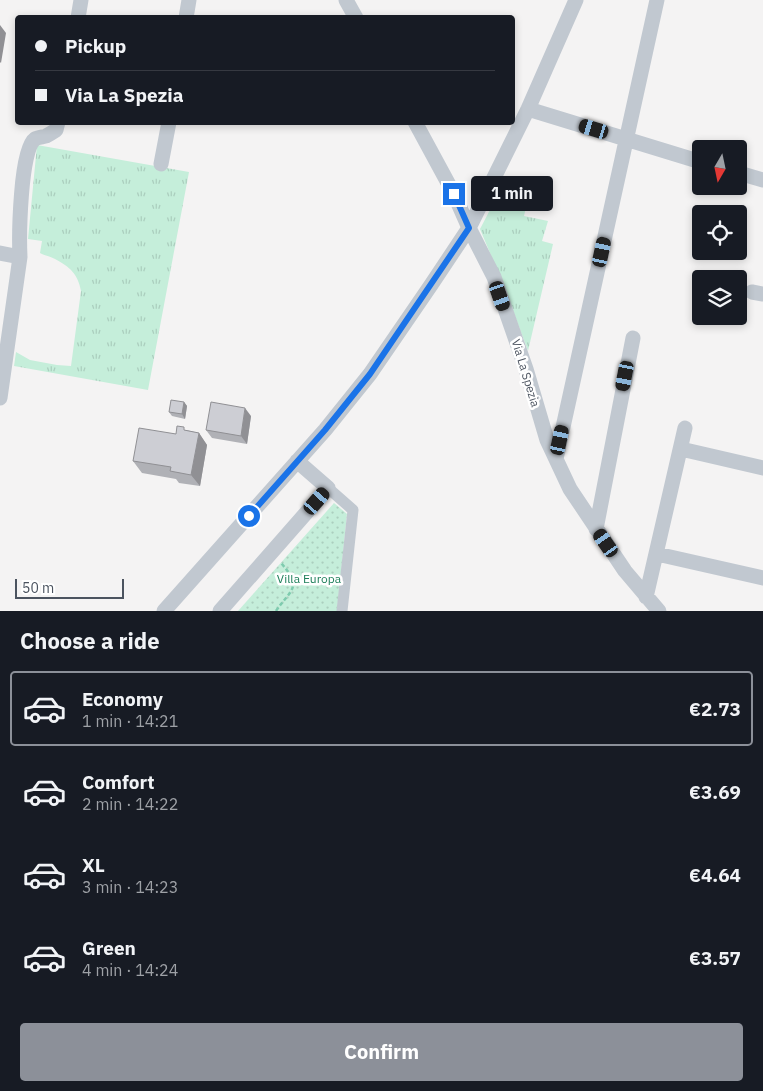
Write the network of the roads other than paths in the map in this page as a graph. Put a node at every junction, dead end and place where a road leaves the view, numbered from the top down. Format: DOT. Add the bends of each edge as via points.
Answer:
graph roads {
  1 [pos="81,0"];
  2 [pos="189,0"];
  3 [pos="346,0"];
  4 [pos="576,0"];
  5 [pos="657,0"];
  6 [pos="78,15"];
  7 [pos="186,15"];
  8 [pos="354,15"];
  9 [pos="528,109"];
  10 [pos="57,125"];
  11 [pos="168,125"];
  12 [pos="417,125"];
  13 [pos="627,139"];
  14 [pos="692,159"];
  15 [pos="161,164"];
  16 [pos="748,176"];
  17 [pos="763,180"];
  18 [pos="469,228"];
  19 [pos="0,253"];
  20 [pos="20,257"];
  21 [pos="633,338"];
  22 [pos="0,398"];
  23 [pos="685,428"];
  24 [pos="681,449"];
  25 [pos="556,459"];
  26 [pos="297,461"];
  27 [pos="763,468"];
  28 [pos="328,488"];
  29 [pos="596,529"];
  30 [pos="657,554"];
  31 [pos="763,578"];
  32 [pos="646,597"];
  33 [pos="164,611"];
  34 [pos="220,611"];
  35 [pos="342,611"];
  36 [pos="659,611"];
  1 -- 6 [label="street"];
  2 -- 7 [label="street"];
  3 -- 8 [label="street"];
  4 -- 9 [label="street"];
  5 -- 13 [label="street"];
  9 -- 13 [label="street"];
  9 -- 18 [label="street"];
  10 -- 20 [label="street" via="56,130 35,138 27,154 19,233"];
  11 -- 15 [label="street"];
  12 -- 18 [label="street, Via La Spezia"];
  13 -- 14 [label="street"];
  13 -- 25 [label="street"];
  16 -- 17 [label="street"];
  18 -- 25 [label="street, Via La Spezia" via="494,277"];
  18 -- 26 [label="street" via="370,374"];
  19 -- 20 [label="street"];
  20 -- 22 [label="street"];
  21 -- 29 [label="street"];
  23 -- 24 [label="street"];
  24 -- 27 [label="street"];
  24 -- 30 [label="street"];
  25 -- 29 [label="street, Via La Spezia" via="570,489"];
  26 -- 28 [label="street"];
  26 -- 33 [label="street"];
  28 -- 34 [label="street"];
  28 -- 35 [label="street" via="353,510"];
  29 -- 32 [label="street, Via La Spezia"];
  30 -- 31 [label="street"];
  30 -- 32 [label="street"];
  32 -- 36 [label="street, Via La Spezia"];
}
